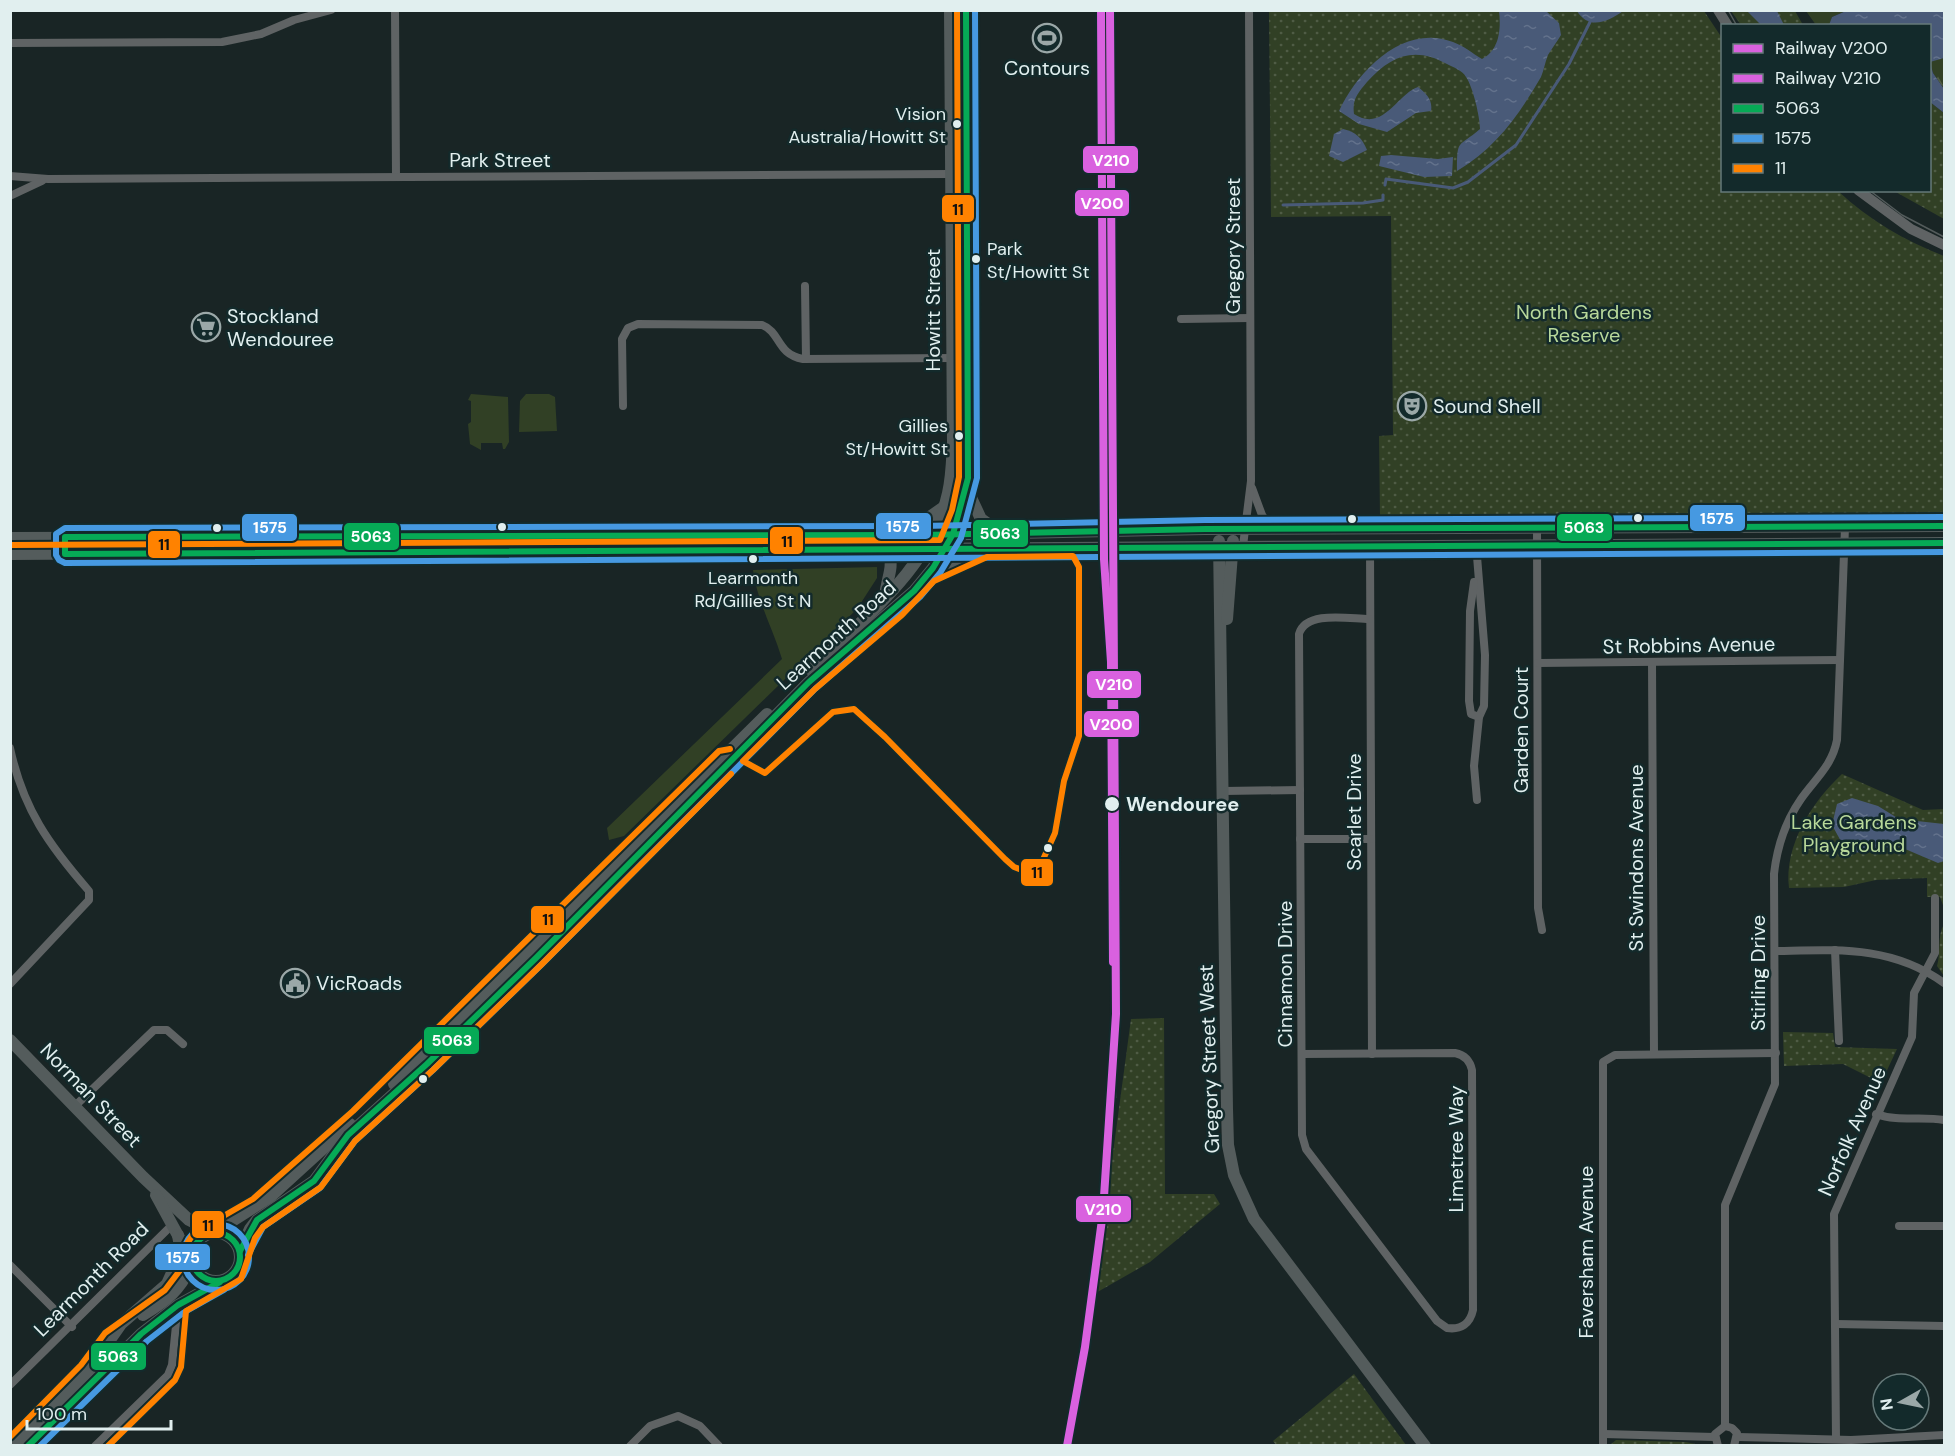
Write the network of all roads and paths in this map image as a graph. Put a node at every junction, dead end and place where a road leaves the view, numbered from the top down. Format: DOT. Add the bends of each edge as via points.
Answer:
graph roads {
  1 [pos="311,10"];
  2 [pos="331,10"];
  3 [pos="395,10"];
  4 [pos="950,10"];
  5 [pos="966,10"];
  6 [pos="1249,10"];
  7 [pos="1718,10"];
  8 [pos="294,20"];
  9 [pos="1727,24"];
  10 [pos="10,43"];
  11 [pos="951,174"];
  12 [pos="10,176"];
  13 [pos="396,177"];
  14 [pos="48,179"];
  15 [pos="1861,192"];
  16 [pos="10,196"];
  17 [pos="969,220"];
  18 [pos="952,221"];
  19 [pos="1944,245"];
  20 [pos="806,286"];
  21 [pos="1250,318"];
  22 [pos="1181,319"];
  23 [pos="953,358"];
  24 [pos="969,358"];
  25 [pos="806,359"];
  26 [pos="623,406"];
  27 [pos="1251,481"];
  28 [pos="967,489"];
  29 [pos="944,507"];
  30 [pos="1944,526"];
  31 [pos="1845,527"];
  32 [pos="1537,528"];
  33 [pos="1220,529"];
  34 [pos="1239,529"];
  35 [pos="1271,529"];
  36 [pos="953,534"];
  37 [pos="1002,534"];
  38 [pos="892,535"];
  39 [pos="933,535"];
  40 [pos="391,536"];
  41 [pos="65,537"];
  42 [pos="10,538"];
  43 [pos="1845,543"];
  44 [pos="1944,543"];
  45 [pos="1476,544"];
  46 [pos="1537,544"];
  47 [pos="1352,545"];
  48 [pos="1370,545"];
  49 [pos="1238,547"];
  50 [pos="985,548"];
  51 [pos="1219,548"];
  52 [pos="890,549"];
  53 [pos="925,549"];
  54 [pos="946,549"];
  55 [pos="391,552"];
  56 [pos="10,554"];
  57 [pos="65,554"];
  58 [pos="1476,564"];
  59 [pos="1369,571"];
  60 [pos="929,574"];
  61 [pos="885,597"];
  62 [pos="1369,619"];
  63 [pos="1469,655"];
  64 [pos="1485,655"];
  65 [pos="1840,660"];
  66 [pos="1652,662"];
  67 [pos="1538,663"];
  68 [pos="1223,680"];
  69 [pos="1469,701"];
  70 [pos="1484,701"];
  71 [pos="1479,717"];
  72 [pos="10,748"];
  73 [pos="728,759"];
  74 [pos="1300,790"];
  75 [pos="1224,791"];
  76 [pos="1476,800"];
  77 [pos="1300,839"];
  78 [pos="1370,839"];
  79 [pos="597,890"];
  80 [pos="1935,898"];
  81 [pos="1940,916"];
  82 [pos="1542,930"];
  83 [pos="1835,950"];
  84 [pos="1775,951"];
  85 [pos="1926,970"];
  86 [pos="1944,983"];
  87 [pos="10,984"];
  88 [pos="10,1040"];
  89 [pos="1839,1041"];
  90 [pos="183,1044"];
  91 [pos="1776,1053"];
  92 [pos="1302,1054"];
  93 [pos="1372,1054"];
  94 [pos="1654,1054"];
  95 [pos="75,1106"];
  96 [pos="1876,1114"];
  97 [pos="1944,1120"];
  98 [pos="143,1177"];
  99 [pos="1899,1226"];
  100 [pos="1944,1226"];
  101 [pos="176,1230"];
  102 [pos="213,1232"];
  103 [pos="240,1251"];
  104 [pos="192,1261"];
  105 [pos="10,1265"];
  106 [pos="220,1282"];
  107 [pos="178,1305"];
  108 [pos="1836,1324"];
  109 [pos="1944,1326"];
  110 [pos="72,1327"];
  111 [pos="1460,1328"];
  112 [pos="111,1339"];
  113 [pos="10,1385"];
  114 [pos="1725,1426"];
  115 [pos="1604,1434"];
  116 [pos="1944,1435"];
  117 [pos="1836,1439"];
  118 [pos="1716,1441"];
  119 [pos="1736,1441"];
  120 [pos="14,1446"];
  121 [pos="27,1446"];
  122 [pos="95,1446"];
  123 [pos="630,1446"];
  124 [pos="719,1446"];
  125 [pos="1425,1446"];
  126 [pos="1603,1446"];
  1 -- 8 [label="street"];
  2 -- 8 [label="street"];
  3 -- 13 [label="street"];
  4 -- 11 [label="main road, Howitt Street"];
  5 -- 17 [label="main road, Howitt Street"];
  6 -- 21 [label="street, Gregory Street"];
  7 -- 9 [label="street"];
  8 -- 10 [label="street" via="261,34 222,42"];
  11 -- 13 [label="street, Park Street"];
  11 -- 18 [label="main road, Howitt Street"];
  12 -- 14 [label="street, Park Street"];
  13 -- 14 [label="street, Park Street"];
  14 -- 16 [label="street, Park Street"];
  15 -- 19 [label="street" via="1911,229"];
  17 -- 18 [label="main road"];
  17 -- 24 [label="main road, Howitt Street"];
  18 -- 23 [label="main road, Howitt Street"];
  20 -- 25 [label="street"];
  21 -- 22 [label="street"];
  21 -- 27 [label="street, Gregory Street"];
  23 -- 24 [label="main road"];
  23 -- 25 [label="street"];
  23 -- 29 [label="main road, Howitt Street" via="953,442"];
  24 -- 28 [label="main road, Howitt Street"];
  25 -- 26 [label="street" via="788,353 762,325 636,325 622,339"];
  27 -- 34 [label="street, Gregory Street"];
  27 -- 35 [label="street, Gregory Street"];
  28 -- 36 [label="main road, Howitt Street"];
  28 -- 37 [label="main road" via="981,519"];
  29 -- 38 [label="main road" via="921,523"];
  29 -- 39 [label="main road, Howitt Street"];
  30 -- 31 [label="main road"];
  31 -- 32 [label="main road"];
  31 -- 43 [label="street, Stirling Drive"];
  32 -- 35 [label="main road"];
  32 -- 46 [label="street, Garden Court"];
  33 -- 34 [label="main road"];
  33 -- 37 [label="main road"];
  33 -- 51 [label="main road, Gregory Street West"];
  34 -- 35 [label="main road"];
  34 -- 49 [label="main road, Gregory Street West"];
  36 -- 37 [label="main road"];
  36 -- 39 [label="main road"];
  36 -- 54 [label="main road, Howitt Street"];
  38 -- 39 [label="main road"];
  38 -- 40 [label="main road"];
  39 -- 53 [label="main road, Learmonth Road"];
  40 -- 41 [label="main road"];
  40 -- 55 [label="main road"];
  41 -- 42 [label="main road"];
  41 -- 57 [label="main road"];
  43 -- 44 [label="main road"];
  43 -- 46 [label="main road"];
  43 -- 65 [label="street, Stirling Drive"];
  45 -- 46 [label="main road"];
  45 -- 48 [label="main road"];
  45 -- 58 [label="street"];
  46 -- 67 [label="street, Garden Court"];
  47 -- 48 [label="main road"];
  47 -- 49 [label="main road"];
  47 -- 59 [label="street" via="1364,557"];
  48 -- 59 [label="street, Scarlet Drive"];
  49 -- 51 [label="main road"];
  49 -- 68 [label="main road, Gregory Street West"];
  50 -- 51 [label="main road"];
  50 -- 54 [label="main road"];
  50 -- 60 [label="main road"];
  51 -- 68 [label="main road, Gregory Street West"];
  52 -- 53 [label="main road"];
  52 -- 55 [label="main road"];
  52 -- 61 [label="main road" via="892,570"];
  53 -- 54 [label="main road"];
  53 -- 61 [label="main road, Learmonth Road"];
  54 -- 60 [label="main road, Learmonth Road"];
  55 -- 57 [label="main road"];
  56 -- 57 [label="main road"];
  58 -- 63 [label="street"];
  58 -- 64 [label="street"];
  59 -- 62 [label="street, Scarlet Drive"];
  60 -- 73 [label="main road, Learmonth Road"];
  61 -- 73 [label="main road, Learmonth Road"];
  62 -- 74 [label="street, Cinnamon Drive" via="1313,619 1299,631"];
  62 -- 78 [label="street, Scarlet Drive"];
  63 -- 64 [label="street"];
  63 -- 69 [label="street"];
  64 -- 70 [label="street"];
  65 -- 66 [label="street, St Robbins Avenue"];
  65 -- 84 [label="street, Stirling Drive" via="1833,755 1793,811 1778,849 1774,874"];
  66 -- 67 [label="street, St Robbins Avenue"];
  66 -- 94 [label="street, St Swindons Avenue"];
  67 -- 82 [label="street, Garden Court" via="1538,908"];
  68 -- 75 [label="main road, Gregory Street West"];
  69 -- 70 [label="street"];
  69 -- 71 [label="street" via="1471,714"];
  70 -- 71 [label="street"];
  71 -- 76 [label="street"];
  72 -- 87 [label="street" via="20,787 40,831 89,891 88,900"];
  73 -- 79 [label="main road, Learmonth Road"];
  74 -- 75 [label="street"];
  74 -- 77 [label="street, Cinnamon Drive"];
  75 -- 125 [label="main road, Gregory Street West" via="1227,1128 1234,1175 1254,1219"];
  77 -- 78 [label="street"];
  77 -- 92 [label="street, Cinnamon Drive"];
  78 -- 93 [label="street, Scarlet Drive"];
  79 -- 102 [label="main road, Learmonth Road" via="359,1118 270,1197"];
  79 -- 103 [label="main road, Learmonth Road" via="427,1064 348,1135 314,1181 257,1220"];
  80 -- 81 [label="street, Norfolk Avenue"];
  81 -- 85 [label="street, Norfolk Avenue" via="1935,954"];
  83 -- 84 [label="street"];
  83 -- 85 [label="street" via="1897,958"];
  83 -- 89 [label="street"];
  84 -- 91 [label="street, Stirling Drive"];
  85 -- 86 [label="street"];
  85 -- 96 [label="street, Norfolk Avenue" via="1914,993 1910,1041"];
  88 -- 95 [label="main road, Norman Street"];
  90 -- 95 [label="street" via="167,1030 154,1030"];
  91 -- 94 [label="street"];
  91 -- 114 [label="street, Stirling Drive" via="1772,1094 1725,1205"];
  92 -- 93 [label="street, Limetree Way"];
  92 -- 111 [label="street, Cinnamon Drive" via="1302,1136 1306,1149 1437,1321 1447,1328"];
  93 -- 111 [label="street, Limetree Way" via="1457,1054 1466,1058 1471,1067 1473,1310 1470,1320"];
  94 -- 115 [label="street, Faversham Avenue" via="1613,1055 1605,1060 1601,1073"];
  95 -- 98 [label="main road, Norman Street"];
  96 -- 97 [label="street" via="1886,1118"];
  96 -- 108 [label="street, Norfolk Avenue" via="1834,1214"];
  98 -- 101 [label="main road, Norman Street"];
  98 -- 102 [label="main road, Norman Street" via="189,1220"];
  99 -- 100 [label="street"];
  101 -- 104 [label="main road, Norman Street"];
  101 -- 110 [label="street, Learmonth Road"];
  101 -- 112 [label="main road, Learmonth Road" via="181,1253 172,1278 121,1324"];
  102 -- 103 [label="main road" via="230,1237"];
  102 -- 104 [label="main road" via="195,1244"];
  103 -- 106 [label="main road" via="237,1269"];
  104 -- 106 [label="main road" via="206,1279"];
  104 -- 112 [label="main road, Learmonth Road" via="183,1282 168,1300"];
  105 -- 110 [label="street"];
  106 -- 107 [label="main road"];
  107 -- 121 [label="main road" via="141,1334"];
  107 -- 122 [label="street" via="168,1375"];
  108 -- 109 [label="street"];
  108 -- 117 [label="street, Norfolk Avenue"];
  110 -- 113 [label="street, Learmonth Road"];
  112 -- 120 [label="main road, Learmonth Road" via="88,1371"];
  114 -- 118 [label="street" via="1716,1431"];
  114 -- 119 [label="street" via="1735,1430"];
  115 -- 118 [label="street"];
  115 -- 126 [label="street, Faversham Avenue"];
  116 -- 117 [label="street"];
  117 -- 119 [label="street"];
  123 -- 124 [label="street" via="650,1426 678,1416 700,1426"];
}
